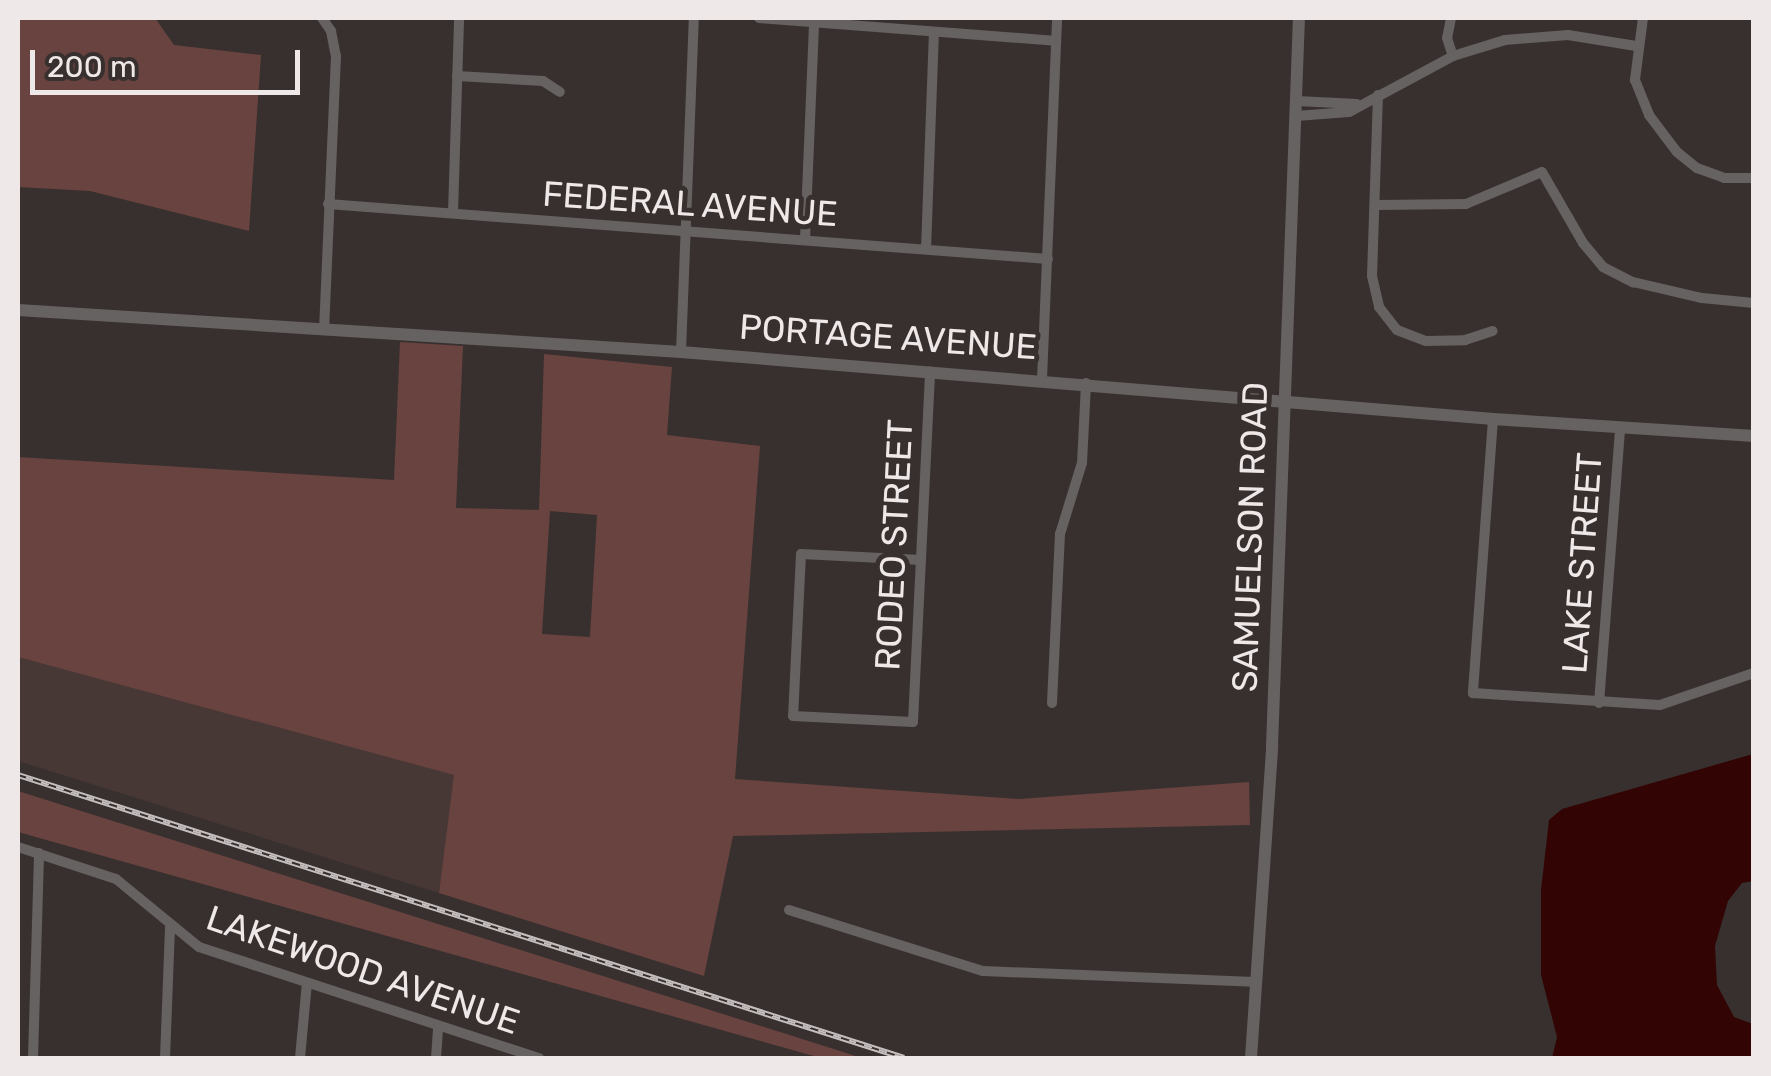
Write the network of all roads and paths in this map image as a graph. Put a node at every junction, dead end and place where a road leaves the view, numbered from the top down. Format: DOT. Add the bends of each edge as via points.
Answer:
graph roads {
  1 [pos="322,18"];
  2 [pos="459,18"];
  3 [pos="694,18"];
  4 [pos="759,18"];
  5 [pos="1057,18"];
  6 [pos="1300,18"];
  7 [pos="1451,18"];
  8 [pos="1642,18"];
  9 [pos="814,23"];
  10 [pos="934,32"];
  11 [pos="1056,41"];
  12 [pos="1636,46"];
  13 [pos="1453,56"];
  14 [pos="457,76"];
  15 [pos="560,92"];
  16 [pos="1378,95"];
  17 [pos="1297,100"];
  18 [pos="1357,104"];
  19 [pos="1296,116"];
  20 [pos="1754,178"];
  21 [pos="328,204"];
  22 [pos="1376,205"];
  23 [pos="453,213"];
  24 [pos="684,231"];
  25 [pos="804,240"];
  26 [pos="926,249"];
  27 [pos="1048,258"];
  28 [pos="1754,303"];
  29 [pos="18,310"];
  30 [pos="324,326"];
  31 [pos="1493,331"];
  32 [pos="681,352"];
  33 [pos="930,372"];
  34 [pos="1042,379"];
  35 [pos="1086,382"];
  36 [pos="1286,402"];
  37 [pos="1492,419"];
  38 [pos="1620,428"];
  39 [pos="1754,436"];
  40 [pos="921,560"];
  41 [pos="1754,673"];
  42 [pos="1052,703"];
  43 [pos="1599,703"];
  44 [pos="18,847"];
  45 [pos="40,853"];
  46 [pos="789,910"];
  47 [pos="170,926"];
  48 [pos="1254,982"];
  49 [pos="307,983"];
  50 [pos="438,1026"];
  51 [pos="33,1058"];
  52 [pos="165,1058"];
  53 [pos="300,1058"];
  54 [pos="436,1058"];
  55 [pos="539,1058"];
  56 [pos="1250,1058"];
  1 -- 21 [label="street" via="336,56"];
  2 -- 14 [label="street"];
  3 -- 24 [label="street"];
  4 -- 9 [label="street"];
  5 -- 11 [label="street"];
  6 -- 17 [label="street, SAMUELSON ROAD"];
  7 -- 13 [label="street"];
  8 -- 12 [label="street"];
  9 -- 10 [label="street"];
  9 -- 25 [label="street"];
  10 -- 11 [label="street"];
  10 -- 26 [label="street"];
  11 -- 27 [label="street"];
  12 -- 13 [label="street" via="1545,34"];
  12 -- 20 [label="street" via="1638,92 1677,152 1711,175"];
  13 -- 16 [label="street"];
  14 -- 15 [label="street" via="543,82"];
  14 -- 23 [label="street"];
  16 -- 18 [label="street"];
  16 -- 22 [label="street"];
  17 -- 18 [label="street"];
  17 -- 19 [label="street, SAMUELSON ROAD"];
  18 -- 19 [label="street" via="1350,112"];
  19 -- 36 [label="street, SAMUELSON ROAD"];
  21 -- 23 [label="street, FEDERAL AVENUE"];
  21 -- 30 [label="street"];
  22 -- 28 [label="street" via="1466,204 1542,172 1602,267 1633,282"];
  22 -- 31 [label="street" via="1374,292 1387,320 1426,341"];
  23 -- 24 [label="street, FEDERAL AVENUE"];
  24 -- 25 [label="street, FEDERAL AVENUE"];
  24 -- 32 [label="street"];
  25 -- 26 [label="street, FEDERAL AVENUE"];
  26 -- 27 [label="street, FEDERAL AVENUE"];
  27 -- 34 [label="street"];
  29 -- 30 [label="street, PORTAGE AVENUE"];
  30 -- 32 [label="street, PORTAGE AVENUE"];
  32 -- 33 [label="street, PORTAGE AVENUE"];
  33 -- 34 [label="street, PORTAGE AVENUE"];
  33 -- 40 [label="street, RODEO STREET"];
  34 -- 35 [label="street, PORTAGE AVENUE"];
  35 -- 36 [label="street, PORTAGE AVENUE"];
  35 -- 42 [label="street" via="1082,463 1060,534"];
  36 -- 37 [label="street, PORTAGE AVENUE"];
  36 -- 48 [label="street, SAMUELSON ROAD"];
  37 -- 38 [label="street, PORTAGE AVENUE"];
  37 -- 43 [label="street" via="1473,694"];
  38 -- 39 [label="street, PORTAGE AVENUE"];
  38 -- 43 [label="street, LAKE STREET"];
  40 -- 40 [label="street, RODEO STREET" via="913,722 793,716 801,554"];
  41 -- 43 [label="street" via="1660,706"];
  44 -- 45 [label="street, LAKEWOOD AVENUE"];
  45 -- 47 [label="street, LAKEWOOD AVENUE" via="116,878"];
  45 -- 51 [label="street"];
  46 -- 48 [label="street" via="983,971"];
  47 -- 49 [label="street, LAKEWOOD AVENUE" via="199,947"];
  47 -- 52 [label="street"];
  48 -- 56 [label="street, SAMUELSON ROAD"];
  49 -- 50 [label="street, LAKEWOOD AVENUE"];
  49 -- 53 [label="street"];
  50 -- 54 [label="street"];
  50 -- 55 [label="street, LAKEWOOD AVENUE"];
}
